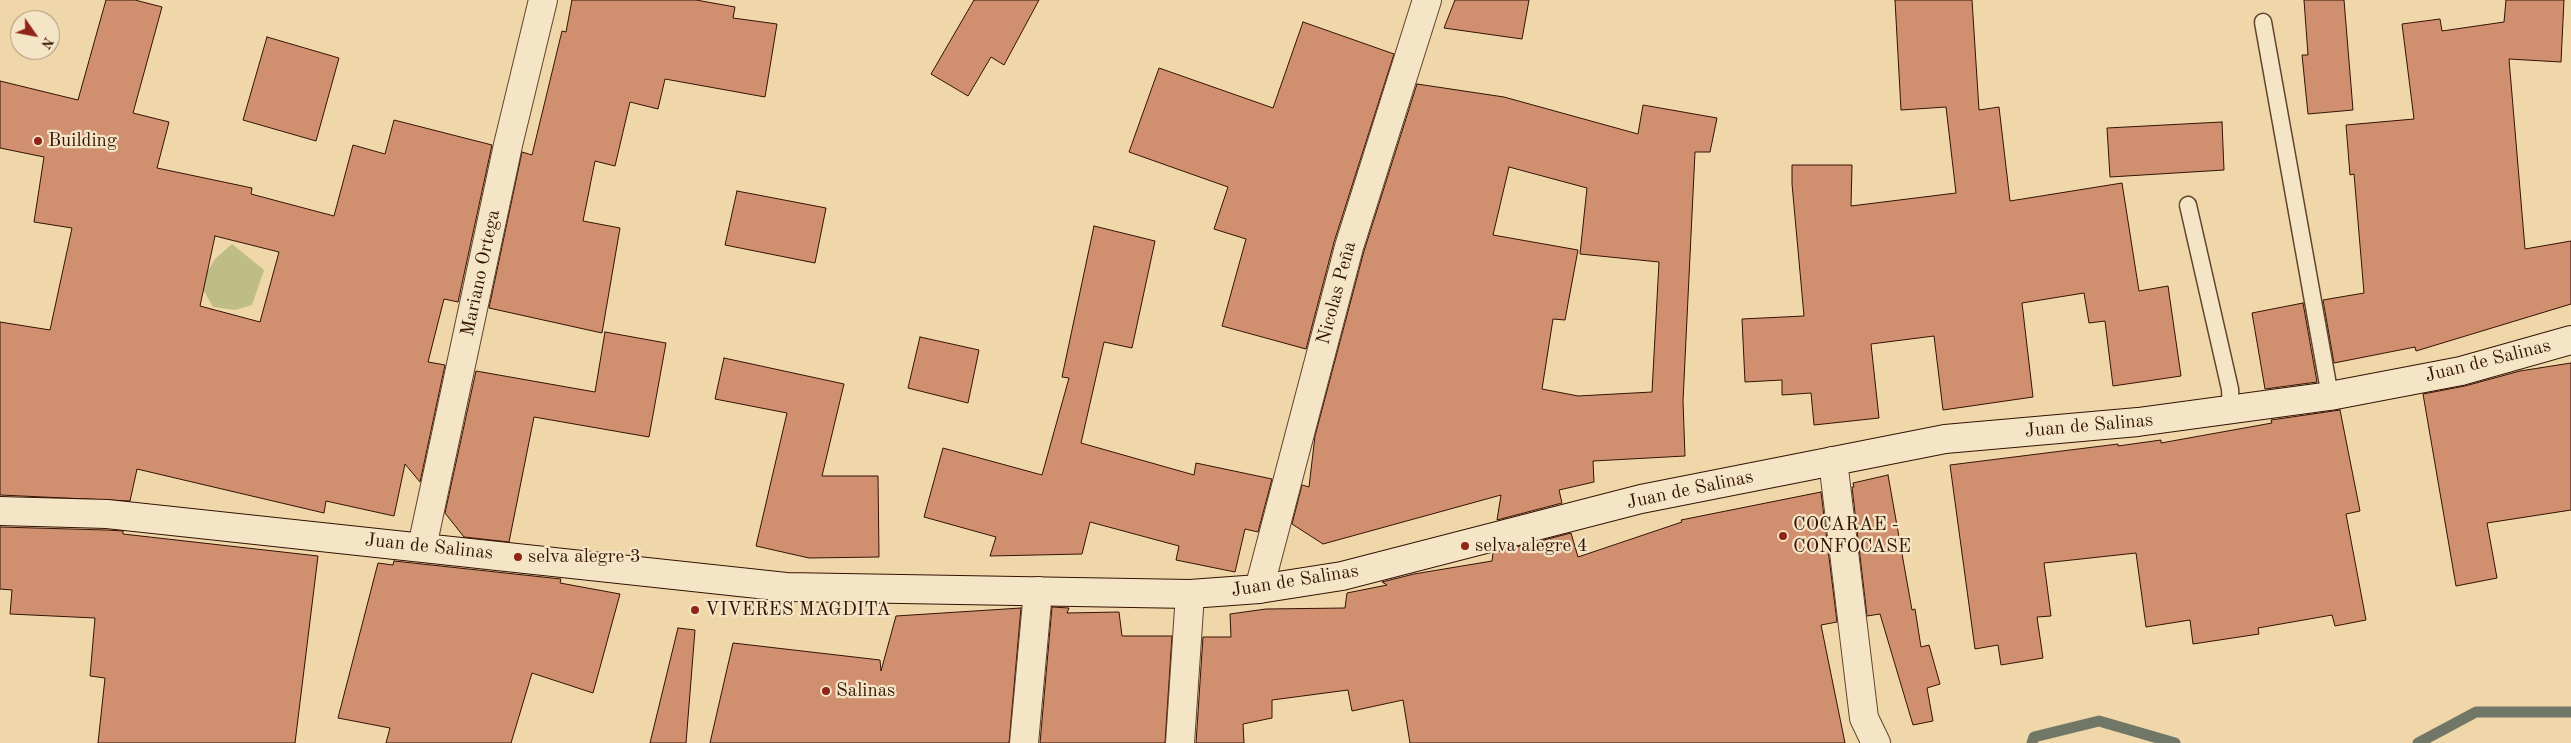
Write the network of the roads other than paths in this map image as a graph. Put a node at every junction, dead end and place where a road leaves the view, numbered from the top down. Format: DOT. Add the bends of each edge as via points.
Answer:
graph roads {
  1 [pos="543,0"];
  2 [pos="1427,0"];
  3 [pos="2263,22"];
  4 [pos="2188,205"];
  5 [pos="2571,340"];
  6 [pos="2330,396"];
  7 [pos="2231,409"];
  8 [pos="1833,461"];
  9 [pos="0,511"];
  10 [pos="422,546"];
  11 [pos="1259,590"];
  12 [pos="1038,591"];
  13 [pos="1190,594"];
  14 [pos="1024,743"];
  15 [pos="1180,743"];
  16 [pos="1876,743"];
  1 -- 10 [label="street, Mariano Ortega" via="506,154"];
  2 -- 11 [label="street, Nicolas Peña" via="1349,247"];
  3 -- 6 [label="lane"];
  4 -- 7 [label="lane" via="2230,389"];
  5 -- 6 [label="street, Juan de Salinas" via="2461,370"];
  6 -- 7 [label="street, Juan de Salinas"];
  7 -- 8 [label="street, Juan de Salinas" via="2138,422 1945,439"];
  8 -- 11 [label="street, Juan de Salinas" via="1641,499 1342,576"];
  8 -- 16 [label="street" via="1864,718"];
  9 -- 10 [label="street, Juan de Salinas" via="107,514"];
  10 -- 12 [label="street, Juan de Salinas" via="786,587"];
  11 -- 13 [label="street, Juan de Salinas"];
  12 -- 13 [label="street, Juan de Salinas"];
  12 -- 14 [label="street"];
  13 -- 15 [label="street"];
}
